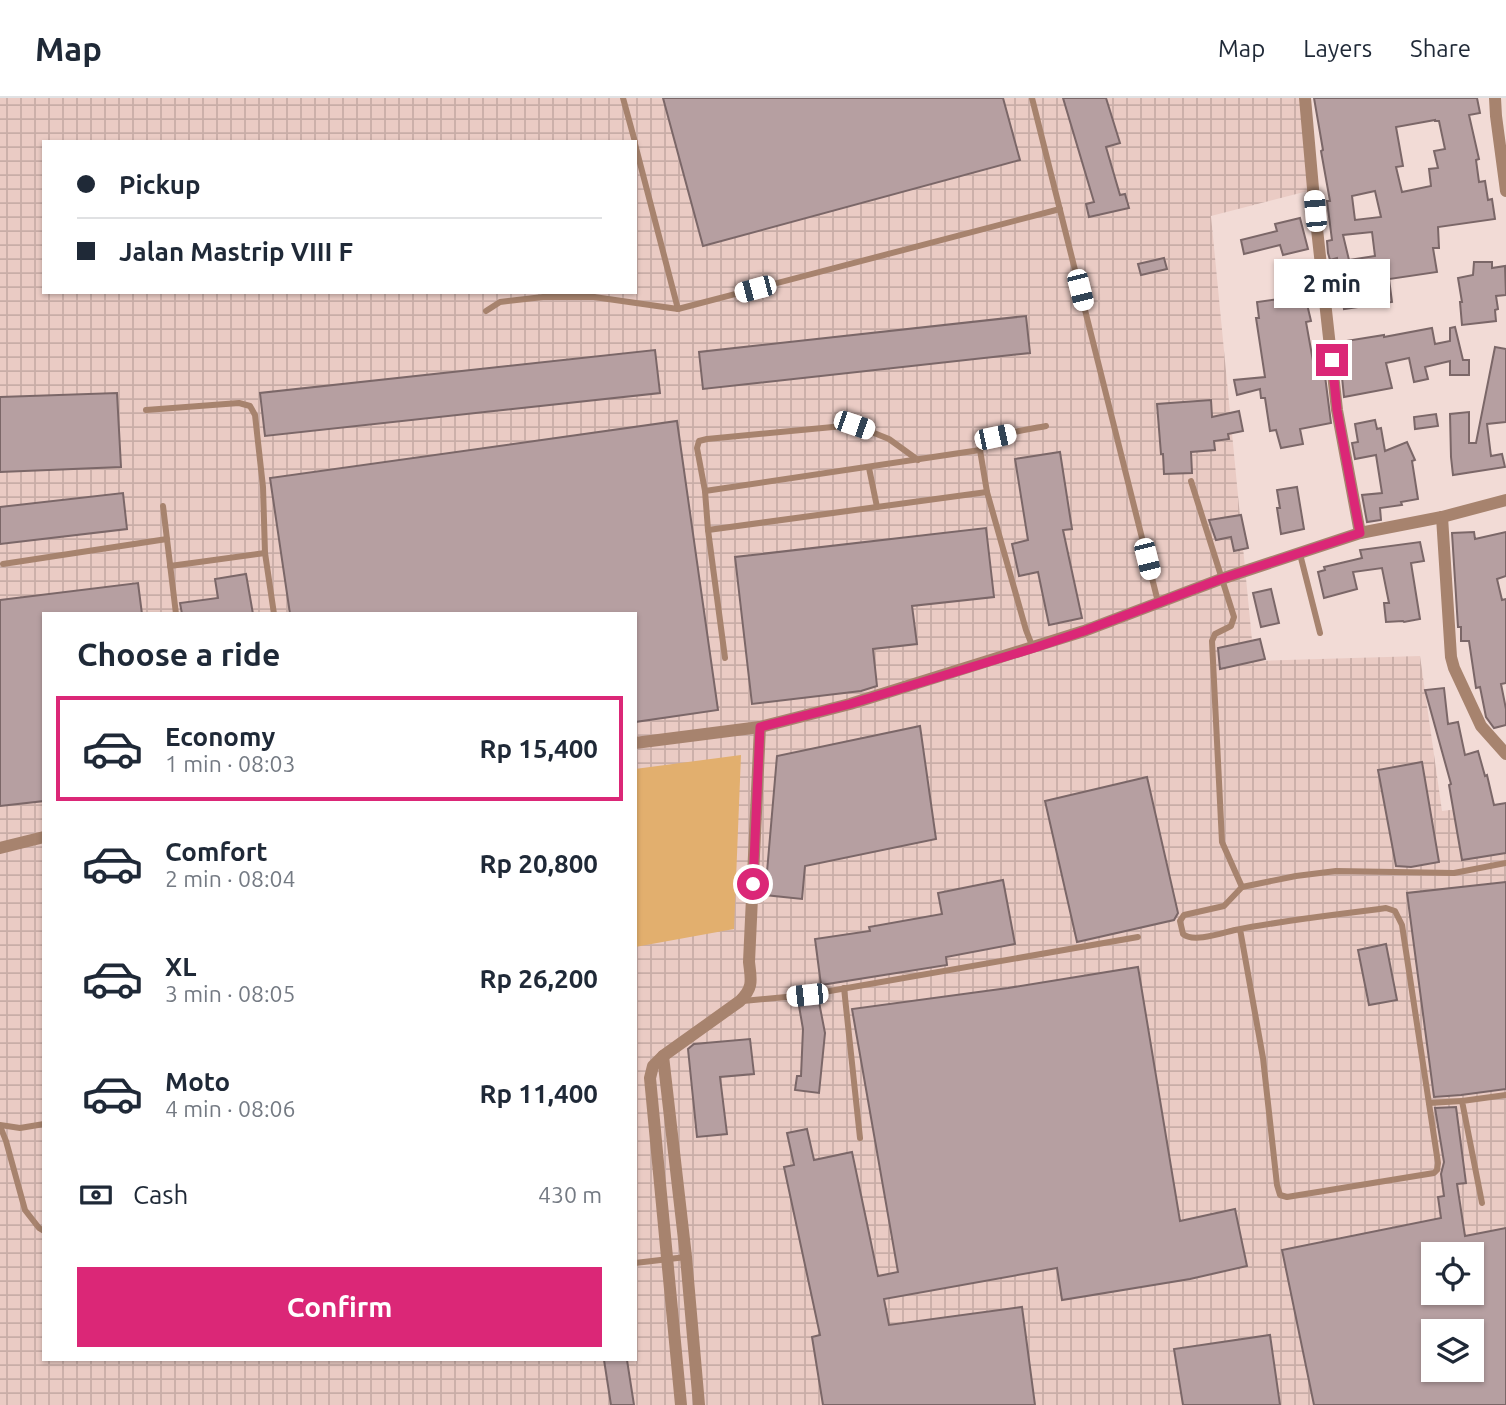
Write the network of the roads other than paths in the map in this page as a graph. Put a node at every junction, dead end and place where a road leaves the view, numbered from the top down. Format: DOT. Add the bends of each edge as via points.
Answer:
graph roads {
  1 [pos="623,98"];
  2 [pos="1032,98"];
  3 [pos="1305,98"];
  4 [pos="1495,98"];
  5 [pos="634,140"];
  6 [pos="637,151"];
  7 [pos="1506,191"];
  8 [pos="1060,209"];
  9 [pos="678,309"];
  10 [pos="486,311"];
  11 [pos="146,410"];
  12 [pos="1046,426"];
  13 [pos="980,450"];
  14 [pos="918,460"];
  15 [pos="869,468"];
  16 [pos="1191,481"];
  17 [pos="705,491"];
  18 [pos="987,492"];
  19 [pos="1506,500"];
  20 [pos="163,506"];
  21 [pos="877,507"];
  22 [pos="1442,517"];
  23 [pos="708,530"];
  24 [pos="1360,533"];
  25 [pos="167,539"];
  26 [pos="1300,552"];
  27 [pos="265,554"];
  28 [pos="3,565"];
  29 [pos="170,566"];
  30 [pos="1221,579"];
  31 [pos="1158,603"];
  32 [pos="176,612"];
  33 [pos="274,612"];
  34 [pos="1320,633"];
  35 [pos="1034,648"];
  36 [pos="725,658"];
  37 [pos="760,727"];
  38 [pos="637,743"];
  39 [pos="1506,754"];
  40 [pos="42,838"];
  41 [pos="0,848"];
  42 [pos="1506,863"];
  43 [pos="1242,887"];
  44 [pos="1240,929"];
  45 [pos="1138,937"];
  46 [pos="844,988"];
  47 [pos="740,1001"];
  48 [pos="663,1056"];
  49 [pos="1506,1096"];
  50 [pos="1462,1101"];
  51 [pos="1429,1103"];
  52 [pos="42,1125"];
  53 [pos="0,1126"];
  54 [pos="860,1138"];
  55 [pos="1482,1203"];
  56 [pos="42,1229"];
  57 [pos="686,1257"];
  58 [pos="667,1259"];
  59 [pos="637,1263"];
  60 [pos="681,1405"];
  61 [pos="699,1405"];
  1 -- 5 [label="lane"];
  2 -- 8 [label="lane"];
  3 -- 24 [label="street" via="1337,410"];
  4 -- 7 [label="street"];
  6 -- 9 [label="lane"];
  8 -- 9 [label="lane"];
  8 -- 31 [label="lane"];
  9 -- 10 [label="lane" via="594,297 543,297 500,302"];
  11 -- 27 [label="lane" via="250,406 255,415 263,487"];
  12 -- 13 [label="lane" via="995,437"];
  13 -- 14 [label="lane"];
  13 -- 18 [label="lane"];
  14 -- 15 [label="lane"];
  14 -- 17 [label="lane" via="889,439 854,425 707,439 697,448"];
  15 -- 17 [label="lane"];
  15 -- 21 [label="lane"];
  16 -- 30 [label="lane"];
  17 -- 23 [label="lane"];
  18 -- 21 [label="lane"];
  18 -- 35 [label="lane"];
  19 -- 22 [label="street"];
  20 -- 25 [label="lane"];
  21 -- 23 [label="lane"];
  22 -- 24 [label="street"];
  22 -- 39 [label="street" via="1451,657 1481,726"];
  23 -- 36 [label="lane"];
  24 -- 26 [label="street"];
  25 -- 28 [label="lane"];
  25 -- 29 [label="lane"];
  26 -- 30 [label="street"];
  26 -- 34 [label="lane"];
  27 -- 29 [label="lane"];
  27 -- 33 [label="lane"];
  29 -- 32 [label="lane"];
  30 -- 31 [label="street"];
  30 -- 43 [label="lane" via="1234,617 1231,626 1214,634 1212,641 1222,842"];
  31 -- 35 [label="street"];
  35 -- 37 [label="street"];
  37 -- 38 [label="street"];
  37 -- 47 [label="street" via="751,984"];
  40 -- 41 [label="street"];
  42 -- 43 [label="lane" via="1454,873 1336,871"];
  43 -- 44 [label="lane" via="1224,906 1184,915 1180,921 1189,938"];
  44 -- 51 [label="lane" via="1386,908 1395,911 1402,925"];
  44 -- 51 [label="lane" via="1263,1058 1280,1195 1434,1174 1438,1163"];
  45 -- 46 [label="lane"];
  46 -- 47 [label="lane"];
  46 -- 54 [label="lane"];
  47 -- 48 [label="street"];
  48 -- 57 [label="street"];
  48 -- 58 [label="street" via="653,1066 650,1078"];
  49 -- 50 [label="lane"];
  50 -- 51 [label="lane"];
  50 -- 55 [label="lane"];
  52 -- 53 [label="lane"];
  53 -- 56 [label="lane" via="25,1210"];
  57 -- 58 [label="lane"];
  57 -- 61 [label="street"];
  58 -- 59 [label="lane"];
  58 -- 60 [label="street"];
}
